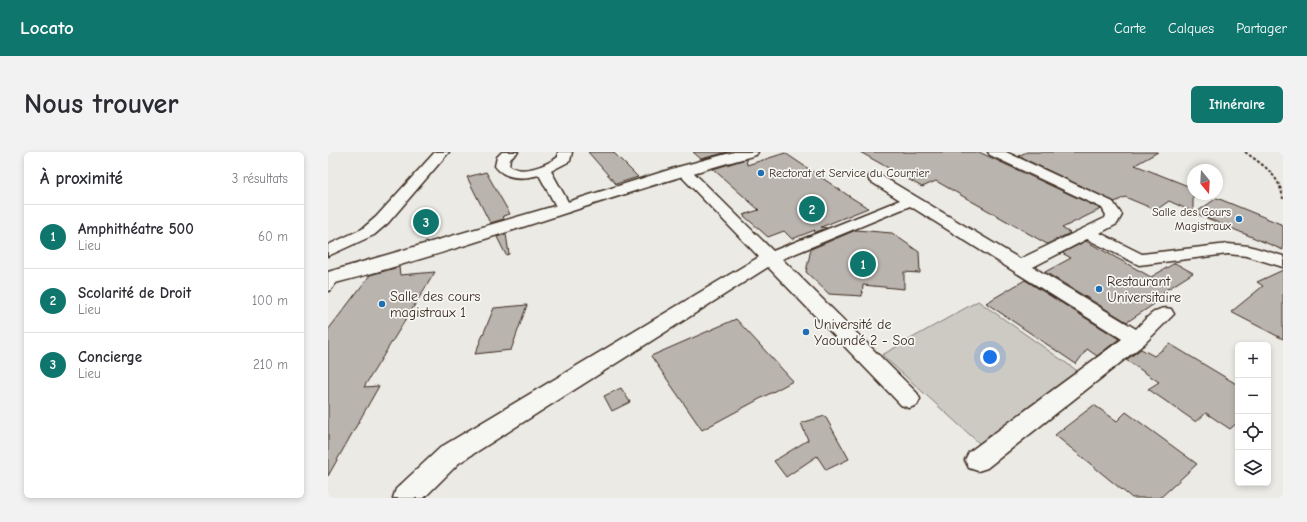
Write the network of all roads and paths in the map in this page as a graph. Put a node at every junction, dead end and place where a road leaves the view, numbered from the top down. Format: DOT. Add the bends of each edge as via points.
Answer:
graph roads {
  1 [pos="442,152"];
  2 [pos="511,152"];
  3 [pos="565,152"];
  4 [pos="751,152"];
  5 [pos="995,152"];
  6 [pos="1245,152"];
  7 [pos="543,170"];
  8 [pos="683,170"];
  9 [pos="875,178"];
  10 [pos="1283,199"];
  11 [pos="910,201"];
  12 [pos="564,209"];
  13 [pos="1088,233"];
  14 [pos="328,251"];
  15 [pos="770,258"];
  16 [pos="1283,262"];
  17 [pos="1019,267"];
  18 [pos="331,281"];
  19 [pos="1164,314"];
  20 [pos="1137,339"];
  21 [pos="909,399"];
  22 [pos="978,460"];
  23 [pos="406,498"];
  1 -- 14 [label="street" via="382,220 368,232"];
  2 -- 7 [label="street" via="504,157 504,169 516,173"];
  3 -- 7 [label="street" via="565,158 561,162"];
  4 -- 8 [label="street"];
  5 -- 13 [label="street" via="1108,205 1114,215 1112,221"];
  6 -- 10 [label="path" via="1274,173 1283,187"];
  7 -- 12 [label="street"];
  8 -- 12 [label="street"];
  8 -- 15 [label="street"];
  9 -- 11 [label="street"];
  11 -- 15 [label="street"];
  11 -- 17 [label="street"];
  12 -- 18 [label="street"];
  13 -- 16 [label="street" via="1139,260 1228,249"];
  13 -- 17 [label="street"];
  15 -- 21 [label="street"];
  15 -- 23 [label="street" via="450,455"];
  17 -- 20 [label="street"];
  19 -- 20 [label="street"];
  20 -- 22 [label="street"];
}
